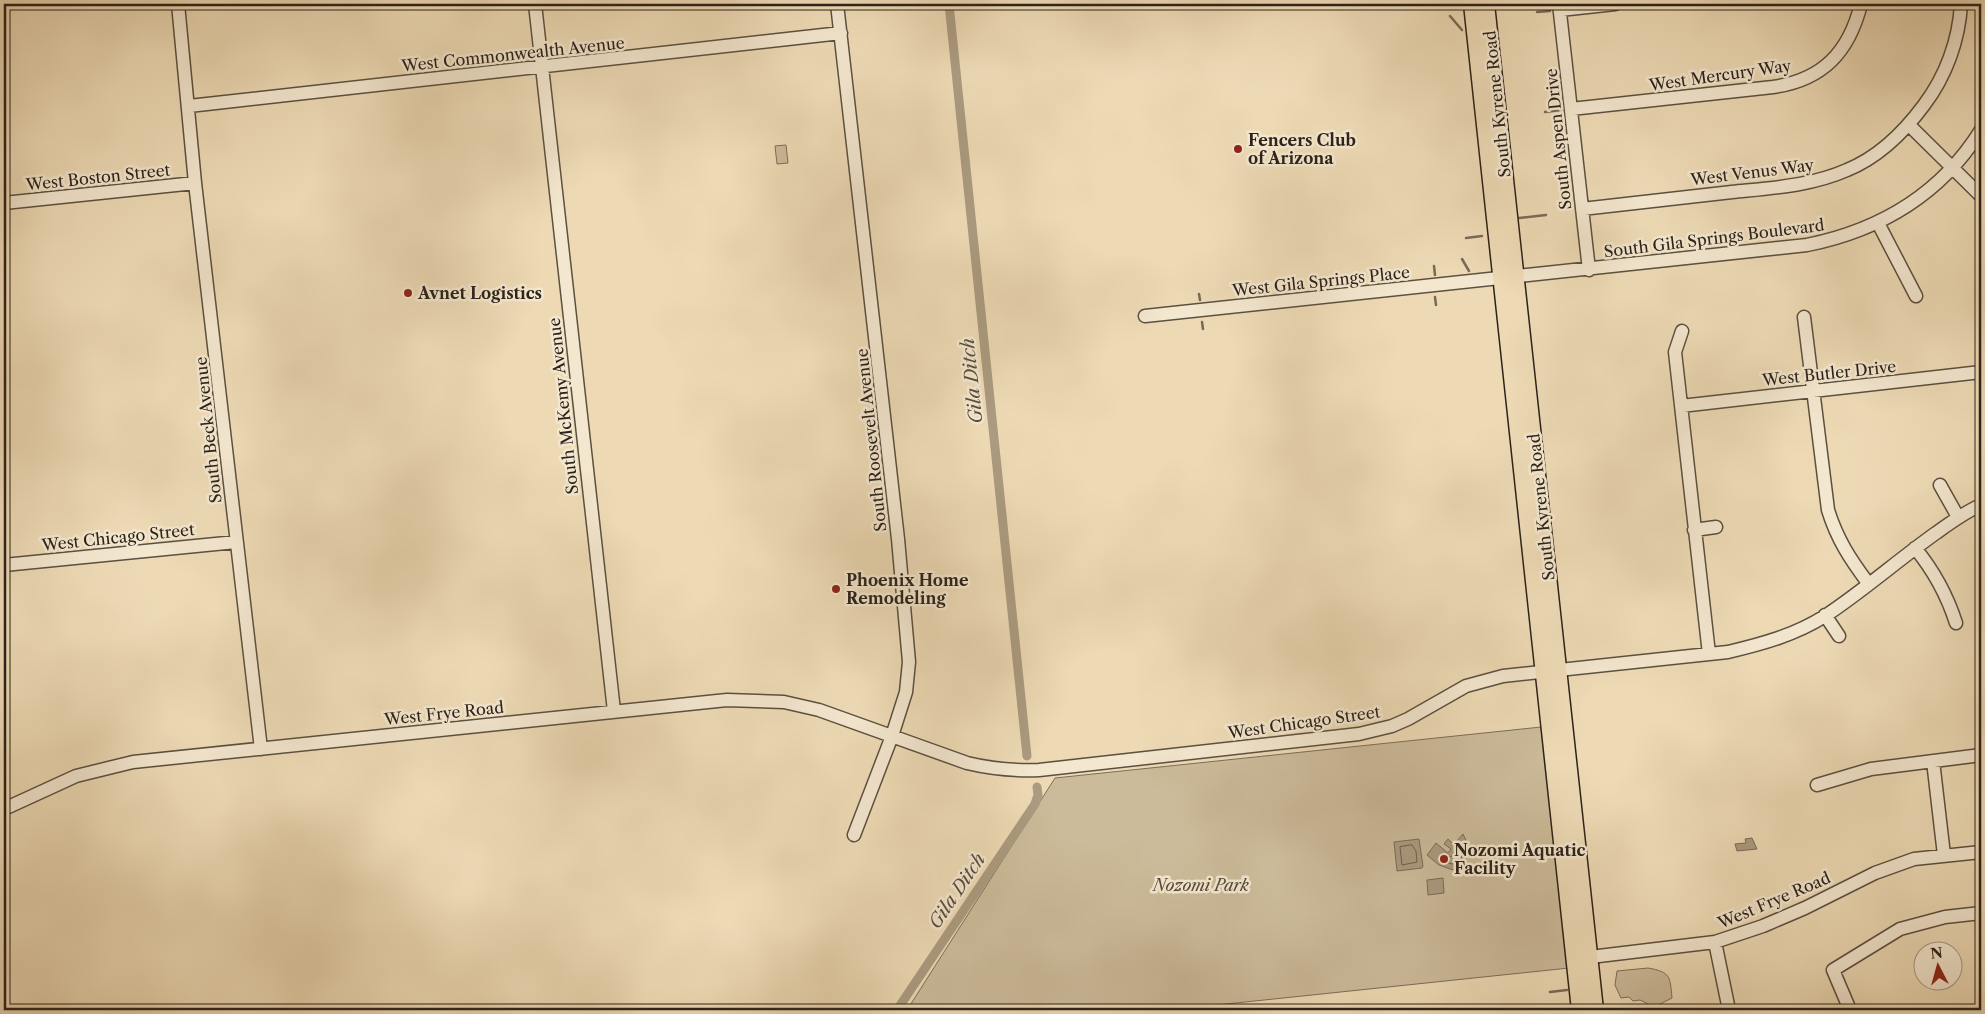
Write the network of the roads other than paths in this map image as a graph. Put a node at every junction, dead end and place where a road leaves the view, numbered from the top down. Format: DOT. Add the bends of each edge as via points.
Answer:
graph roads {
  1 [pos="178,4"];
  2 [pos="535,4"];
  3 [pos="837,4"];
  4 [pos="1472,4"];
  5 [pos="1486,4"];
  6 [pos="1615,4"];
  7 [pos="1861,4"];
  8 [pos="1961,4"];
  9 [pos="1560,7"];
  10 [pos="841,33"];
  11 [pos="542,67"];
  12 [pos="189,106"];
  13 [pos="1571,109"];
  14 [pos="1910,125"];
  15 [pos="1981,130"];
  16 [pos="1953,167"];
  17 [pos="195,183"];
  18 [pos="1981,196"];
  19 [pos="4,203"];
  20 [pos="1582,209"];
  21 [pos="1878,223"];
  22 [pos="1589,270"];
  23 [pos="1508,278"];
  24 [pos="1916,296"];
  25 [pos="1145,316"];
  26 [pos="1804,317"];
  27 [pos="1682,330"];
  28 [pos="1981,372"];
  29 [pos="1814,392"];
  30 [pos="1681,406"];
  31 [pos="1940,485"];
  32 [pos="1981,505"];
  33 [pos="1958,517"];
  34 [pos="1716,527"];
  35 [pos="1694,530"];
  36 [pos="236,542"];
  37 [pos="1915,548"];
  38 [pos="4,564"];
  39 [pos="1868,583"];
  40 [pos="1826,616"];
  41 [pos="1956,623"];
  42 [pos="1839,636"];
  43 [pos="1709,654"];
  44 [pos="1551,671"];
  45 [pos="614,711"];
  46 [pos="892,736"];
  47 [pos="261,749"];
  48 [pos="1981,756"];
  49 [pos="1933,760"];
  50 [pos="1817,785"];
  51 [pos="4,809"];
  52 [pos="854,835"];
  53 [pos="1981,852"];
  54 [pos="1944,855"];
  55 [pos="1981,913"];
  56 [pos="1716,942"];
  57 [pos="1582,958"];
  58 [pos="1580,1010"];
  59 [pos="1595,1010"];
  60 [pos="1724,1010"];
  61 [pos="1850,1010"];
  1 -- 12 [label="street, South Beck Avenue"];
  2 -- 11 [label="street, South McKemy Avenue"];
  3 -- 10 [label="street, South Roosevelt Avenue"];
  4 -- 23 [label="main road, South Kyrene Road"];
  5 -- 23 [label="main road, South Kyrene Road"];
  6 -- 9 [label="street"];
  7 -- 13 [label="street, West Mercury Way" via="1852,33 1835,57 1824,68 1797,82"];
  8 -- 14 [label="street, West Venus Way" via="1947,67"];
  9 -- 13 [label="street, South Aspen Drive"];
  10 -- 11 [label="street, West Commonwealth Avenue"];
  10 -- 46 [label="street, South Roosevelt Avenue" via="899,543 909,662 906,692"];
  11 -- 12 [label="street, West Commonwealth Avenue"];
  11 -- 45 [label="street, South McKemy Avenue"];
  12 -- 17 [label="street, South Beck Avenue"];
  13 -- 20 [label="street, South Aspen Drive"];
  14 -- 16 [label="street"];
  14 -- 20 [label="street, West Venus Way" via="1865,162 1822,180"];
  15 -- 16 [label="street, South Gila Springs Boulevard"];
  16 -- 18 [label="street"];
  16 -- 21 [label="street, South Gila Springs Boulevard" via="1926,193"];
  17 -- 19 [label="street, West Boston Street"];
  17 -- 36 [label="street, South Beck Avenue"];
  20 -- 22 [label="street, South Aspen Drive"];
  21 -- 22 [label="street, South Gila Springs Boulevard" via="1807,245"];
  21 -- 24 [label="street"];
  22 -- 23 [label="street, South Gila Springs Boulevard"];
  23 -- 25 [label="street, West Gila Springs Place"];
  23 -- 44 [label="main road, South Kyrene Road"];
  26 -- 29 [label="street"];
  27 -- 30 [label="street" via="1675,352"];
  28 -- 29 [label="street, West Butler Drive"];
  29 -- 30 [label="street, West Butler Drive"];
  29 -- 39 [label="street" via="1828,510 1838,537"];
  30 -- 35 [label="street"];
  31 -- 33 [label="street"];
  32 -- 33 [label="street, West Chicago Street"];
  33 -- 37 [label="street, West Chicago Street"];
  34 -- 35 [label="street"];
  35 -- 43 [label="street"];
  36 -- 38 [label="street, West Chicago Street"];
  36 -- 47 [label="street, South Beck Avenue"];
  37 -- 39 [label="street, West Chicago Street"];
  37 -- 41 [label="street" via="1943,589"];
  39 -- 40 [label="street, West Chicago Street"];
  40 -- 42 [label="street"];
  40 -- 43 [label="street, West Chicago Street" via="1762,644"];
  43 -- 44 [label="street, West Chicago Street"];
  44 -- 46 [label="street, West Chicago Street" via="1476,682 1454,691 1408,719 1359,734 1039,770 992,769"];
  44 -- 57 [label="main road, South Kyrene Road"];
  45 -- 46 [label="street, West Frye Road" via="727,700 784,702 819,710"];
  45 -- 47 [label="street, West Frye Road"];
  46 -- 52 [label="street, South Roosevelt Avenue"];
  47 -- 51 [label="street, West Frye Road" via="103,768 65,781"];
  48 -- 49 [label="street"];
  49 -- 50 [label="street" via="1872,769"];
  49 -- 54 [label="street"];
  53 -- 54 [label="street, West Frye Road"];
  54 -- 56 [label="street, West Frye Road" via="1914,860 1875,873 1780,919"];
  55 -- 61 [label="street" via="1946,917 1900,929 1833,970"];
  56 -- 57 [label="street, West Frye Road"];
  56 -- 60 [label="street"];
  57 -- 58 [label="main road, South Kyrene Road"];
  57 -- 59 [label="main road, South Kyrene Road"];
}
